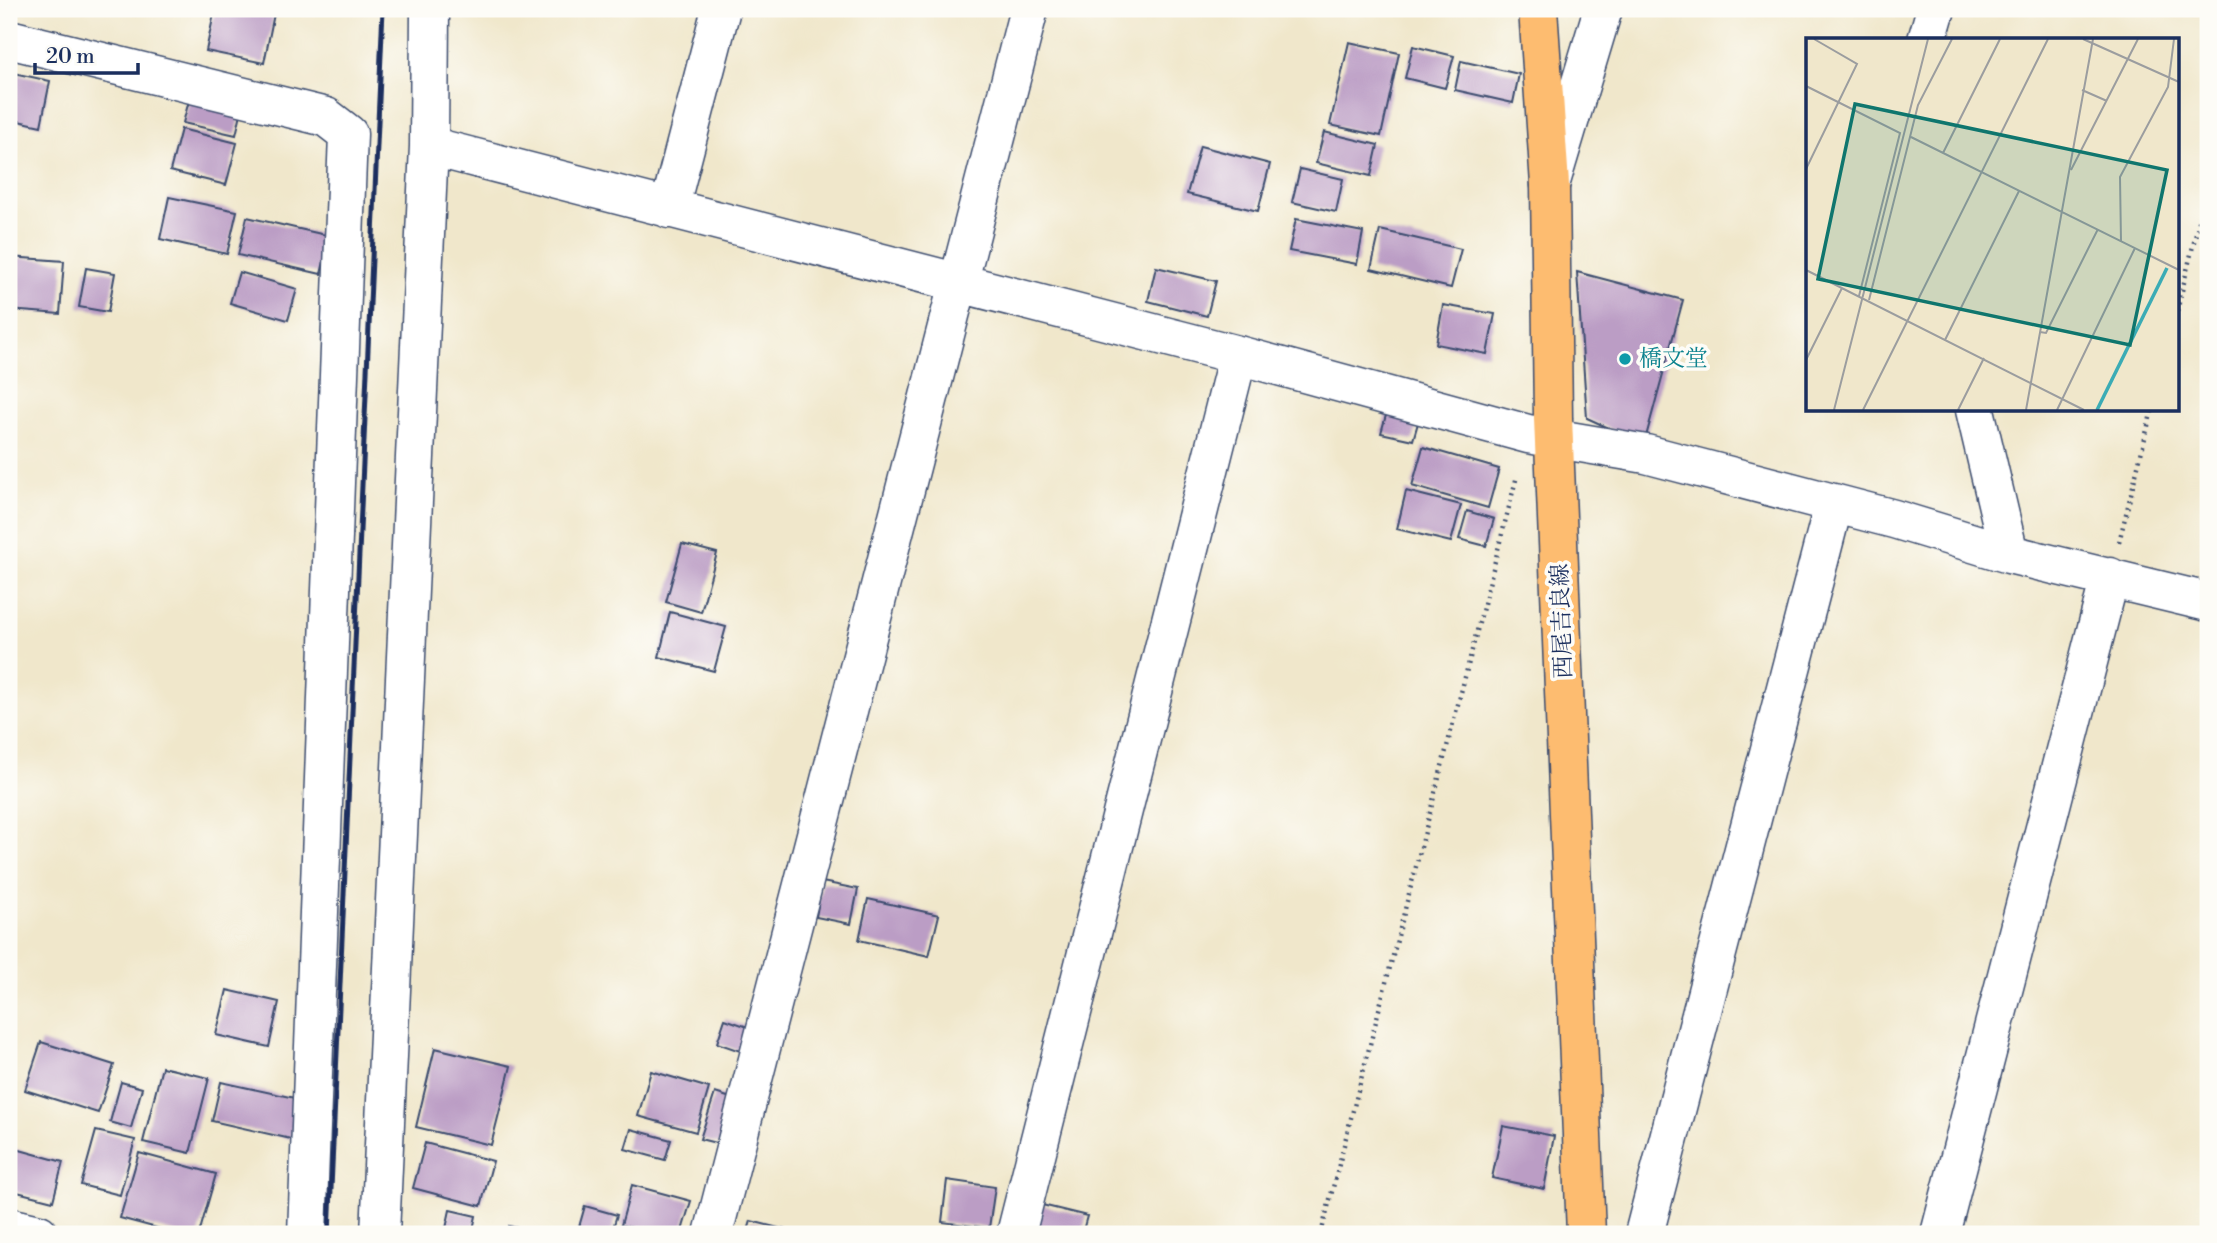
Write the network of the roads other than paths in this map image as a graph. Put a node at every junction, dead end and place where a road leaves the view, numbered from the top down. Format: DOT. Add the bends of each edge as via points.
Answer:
graph roads {
  1 [pos="430,9"];
  2 [pos="721,9"];
  3 [pos="1029,9"];
  4 [pos="1538,9"];
  5 [pos="1603,9"];
  6 [pos="1936,9"];
  7 [pos="1928,38"];
  8 [pos="9,39"];
  9 [pos="429,145"];
  10 [pos="1550,185"];
  11 [pos="669,209"];
  12 [pos="957,284"];
  13 [pos="1238,355"];
  14 [pos="1975,411"];
  15 [pos="1541,437"];
  16 [pos="1834,503"];
  17 [pos="2009,555"];
  18 [pos="2110,577"];
  19 [pos="2208,602"];
  20 [pos="9,1227"];
  21 [pos="39,1234"];
  22 [pos="307,1234"];
  23 [pos="380,1234"];
  24 [pos="713,1234"];
  25 [pos="1016,1234"];
  26 [pos="1586,1234"];
  27 [pos="1644,1234"];
  28 [pos="1940,1234"];
  1 -- 9 [label="street"];
  2 -- 11 [label="street"];
  3 -- 12 [label="street"];
  4 -- 10 [label="main road, 西尾吉良線"];
  5 -- 10 [label="street"];
  6 -- 7 [label="street"];
  8 -- 22 [label="street" via="326,117 348,134"];
  9 -- 11 [label="street"];
  9 -- 23 [label="street"];
  10 -- 15 [label="main road, 西尾吉良線"];
  11 -- 12 [label="street"];
  12 -- 13 [label="street"];
  12 -- 24 [label="street"];
  13 -- 15 [label="street"];
  13 -- 25 [label="street"];
  14 -- 17 [label="street"];
  15 -- 16 [label="street" via="1646,454"];
  15 -- 26 [label="main road, 西尾吉良線"];
  16 -- 17 [label="street"];
  16 -- 27 [label="street"];
  17 -- 18 [label="street"];
  18 -- 19 [label="street"];
  18 -- 28 [label="street"];
  20 -- 21 [label="street"];
}
